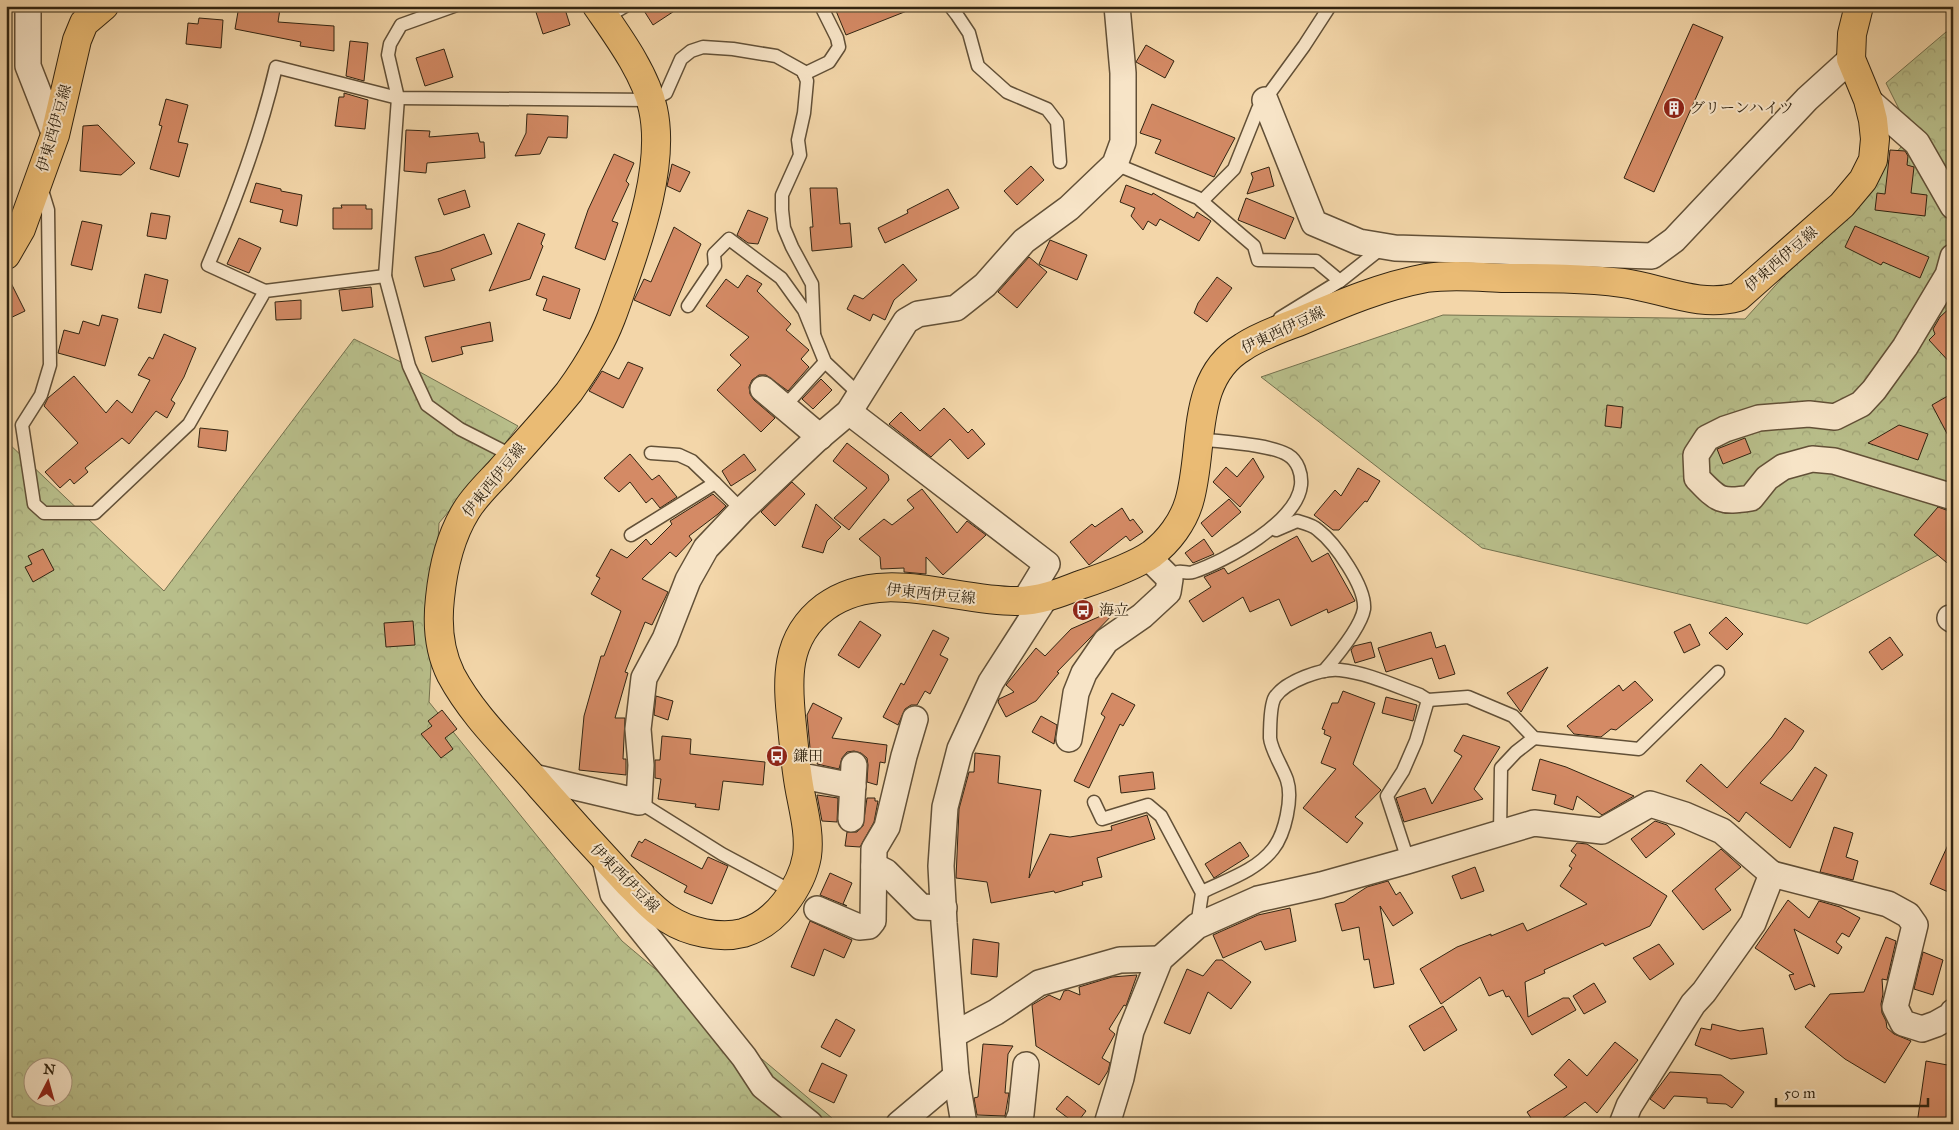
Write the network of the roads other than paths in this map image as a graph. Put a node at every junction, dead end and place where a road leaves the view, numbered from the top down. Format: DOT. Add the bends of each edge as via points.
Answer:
graph roads {
  1 [pos="28,6"];
  2 [pos="104,6"];
  3 [pos="454,6"];
  4 [pos="821,6"];
  5 [pos="950,6"];
  6 [pos="1117,6"];
  7 [pos="1330,6"];
  8 [pos="1859,6"];
  9 [pos="609,10"];
  10 [pos="1852,59"];
  11 [pos="804,74"];
  12 [pos="398,98"];
  13 [pos="652,100"];
  14 [pos="1265,100"];
  15 [pos="1868,100"];
  16 [pos="55,135"];
  17 [pos="1060,162"];
  18 [pos="1116,164"];
  19 [pos="39,180"];
  20 [pos="1202,201"];
  21 [pos="1953,206"];
  22 [pos="1385,246"];
  23 [pos="6,255"];
  24 [pos="1953,257"];
  25 [pos="385,276"];
  26 [pos="1340,281"];
  27 [pos="265,291"];
  28 [pos="688,306"];
  29 [pos="814,333"];
  30 [pos="1267,335"];
  31 [pos="825,362"];
  32 [pos="763,389"];
  33 [pos="854,403"];
  34 [pos="784,407"];
  35 [pos="820,437"];
  36 [pos="1199,439"];
  37 [pos="651,452"];
  38 [pos="513,456"];
  39 [pos="715,483"];
  40 [pos="1953,497"];
  41 [pos="742,510"];
  42 [pos="631,535"];
  43 [pos="1260,536"];
  44 [pos="1158,566"];
  45 [pos="1034,600"];
  46 [pos="1324,671"];
  47 [pos="1718,672"];
  48 [pos="1428,700"];
  49 [pos="915,719"];
  50 [pos="1534,738"];
  51 [pos="1069,739"];
  52 [pos="797,775"];
  53 [pos="533,777"];
  54 [pos="639,802"];
  55 [pos="1094,802"];
  56 [pos="851,819"];
  57 [pos="1500,833"];
  58 [pos="605,859"];
  59 [pos="1408,860"];
  60 [pos="874,866"];
  61 [pos="1772,874"];
  62 [pos="793,892"];
  63 [pos="1202,892"];
  64 [pos="944,908"];
  65 [pos="817,909"];
  66 [pos="1197,926"];
  67 [pos="1160,959"];
  68 [pos="1953,1012"];
  69 [pos="953,1035"];
  70 [pos="1026,1065"];
  71 [pos="956,1076"];
  72 [pos="810,1124"];
  73 [pos="899,1124"];
  74 [pos="964,1124"];
  75 [pos="1017,1124"];
  76 [pos="1107,1124"];
  77 [pos="1622,1124"];
  1 -- 16 [label="street" via="28,66"];
  2 -- 16 [label="main road, 伊東西伊豆線" via="84,23 76,40"];
  3 -- 12 [label="lane" via="401,25 390,44 388,55"];
  4 -- 11 [label="lane" via="839,47 829,62"];
  5 -- 17 [label="lane" via="969,33 978,66 1007,92 1047,109 1057,122"];
  6 -- 18 [label="street" via="1123,73 1123,142"];
  7 -- 14 [label="lane"];
  8 -- 10 [label="main road, 伊東西伊豆線" via="1852,34"];
  9 -- 13 [label="main road, 伊東西伊豆線"];
  10 -- 15 [label="main road, 伊東西伊豆線"];
  10 -- 22 [label="street" via="1807,99 1674,240 1652,256"];
  11 -- 13 [label="lane" via="776,56 703,47 692,50 681,59 666,93"];
  11 -- 29 [label="lane" via="804,113 798,140 800,155 782,195 782,210 784,228 812,284"];
  12 -- 13 [label="lane"];
  12 -- 25 [label="lane"];
  12 -- 27 [label="lane" via="276,67 262,124 208,266"];
  13 -- 38 [label="main road, 伊東西伊豆線" via="657,138 655,169 633,254 611,317 597,348 571,389"];
  14 -- 20 [label="lane" via="1258,109 1234,169"];
  14 -- 22 [label="street" via="1314,223 1359,242"];
  15 -- 21 [label="street" via="1917,143"];
  15 -- 30 [label="main road, 伊東西伊豆線" via="1875,139 1873,160 1863,180 1842,205 1738,297 1704,301 1630,284 1585,279 1434,277 1383,288"];
  16 -- 19 [label="main road, 伊東西伊豆線"];
  18 -- 20 [label="lane"];
  18 -- 33 [label="street" via="1069,208 1024,241 985,285 956,308 918,314 906,321"];
  19 -- 23 [label="main road, 伊東西伊豆線" via="21,229"];
  19 -- 27 [label="lane" via="48,210 50,365 41,395 22,425 34,504 44,513 95,513 190,424"];
  20 -- 26 [label="lane" via="1254,246 1258,260 1316,261"];
  22 -- 26 [label="lane"];
  24 -- 40 [label="street" via="1948,276 1905,348 1861,404 1835,417 1809,414 1758,418 1707,438 1696,456 1697,478 1716,498 1730,501 1751,498 1766,478 1783,467 1812,459 1834,461"];
  25 -- 27 [label="lane"];
  25 -- 38 [label="lane" via="409,366 427,406 460,429"];
  26 -- 30 [label="lane" via="1268,325"];
  28 -- 29 [label="lane" via="715,266 714,254 729,239 781,278 804,310"];
  29 -- 31 [label="lane"];
  30 -- 36 [label="main road, 伊東西伊豆線" via="1227,357 1219,368 1208,392"];
  31 -- 33 [label="lane"];
  31 -- 34 [label="lane"];
  32 -- 34 [label="street"];
  33 -- 35 [label="street"];
  33 -- 45 [label="street" via="1047,564"];
  34 -- 35 [label="street"];
  35 -- 41 [label="street"];
  36 -- 43 [label="lane" via="1273,449 1289,455 1298,466 1302,478 1300,493 1285,516"];
  36 -- 44 [label="main road, 伊東西伊豆線" via="1188,508"];
  37 -- 39 [label="lane" via="679,455 692,461"];
  38 -- 53 [label="main road, 伊東西伊豆線" via="467,510 454,535 444,566 438,618 444,658 452,676 483,723"];
  39 -- 41 [label="lane"];
  39 -- 42 [label="lane"];
  41 -- 54 [label="street" via="706,548 644,678 638,729 641,764"];
  43 -- 44 [label="lane" via="1245,548 1191,573"];
  43 -- 46 [label="lane" via="1297,521 1318,529 1346,562 1363,596 1362,616 1339,654"];
  44 -- 45 [label="main road, 伊東西伊豆線"];
  44 -- 51 [label="street" via="1170,579 1168,592 1142,616 1106,640 1084,673 1076,693"];
  45 -- 52 [label="main road, 伊東西伊豆線" via="1000,601 890,588 871,589 833,601 817,614 799,639 792,659 788,681"];
  45 -- 64 [label="street" via="960,749 945,807 941,866"];
  46 -- 48 [label="lane" via="1357,673"];
  46 -- 63 [label="lane" via="1296,680 1275,697 1271,709 1270,740 1288,782 1290,797 1284,827 1274,849 1255,866"];
  47 -- 50 [label="lane" via="1640,749"];
  48 -- 50 [label="lane" via="1468,697 1513,716"];
  48 -- 59 [label="lane" via="1416,742 1387,796"];
  49 -- 60 [label="street" via="887,827 874,849"];
  50 -- 57 [label="lane" via="1501,768"];
  52 -- 56 [label="street" via="854,775"];
  52 -- 62 [label="main road, 伊東西伊豆線" via="808,838 801,875"];
  53 -- 54 [label="street"];
  53 -- 58 [label="main road, 伊東西伊豆線"];
  54 -- 62 [label="lane" via="722,854"];
  55 -- 63 [label="lane" via="1102,819 1148,805 1162,816"];
  57 -- 59 [label="street"];
  57 -- 61 [label="street" via="1534,823 1602,831 1650,804 1722,831"];
  58 -- 62 [label="main road, 伊東西伊豆線" via="667,919 685,928 714,935 738,935 758,926 780,910"];
  58 -- 72 [label="street" via="613,894 744,1057 762,1086"];
  59 -- 66 [label="street" via="1258,899"];
  60 -- 64 [label="street" via="886,872 921,907"];
  60 -- 65 [label="street" via="873,920 869,926 859,927"];
  61 -- 68 [label="street" via="1888,904 1908,915 1915,925 1895,1007 1903,1023 1922,1029"];
  61 -- 77 [label="street" via="1753,922 1693,1004 1629,1106"];
  63 -- 66 [label="lane"];
  64 -- 69 [label="street"];
  66 -- 67 [label="street"];
  67 -- 69 [label="street" via="1120,960 1040,983"];
  67 -- 76 [label="street" via="1131,1031"];
  69 -- 71 [label="street"];
  70 -- 75 [label="street"];
  71 -- 73 [label="street"];
  71 -- 74 [label="street"];
}
